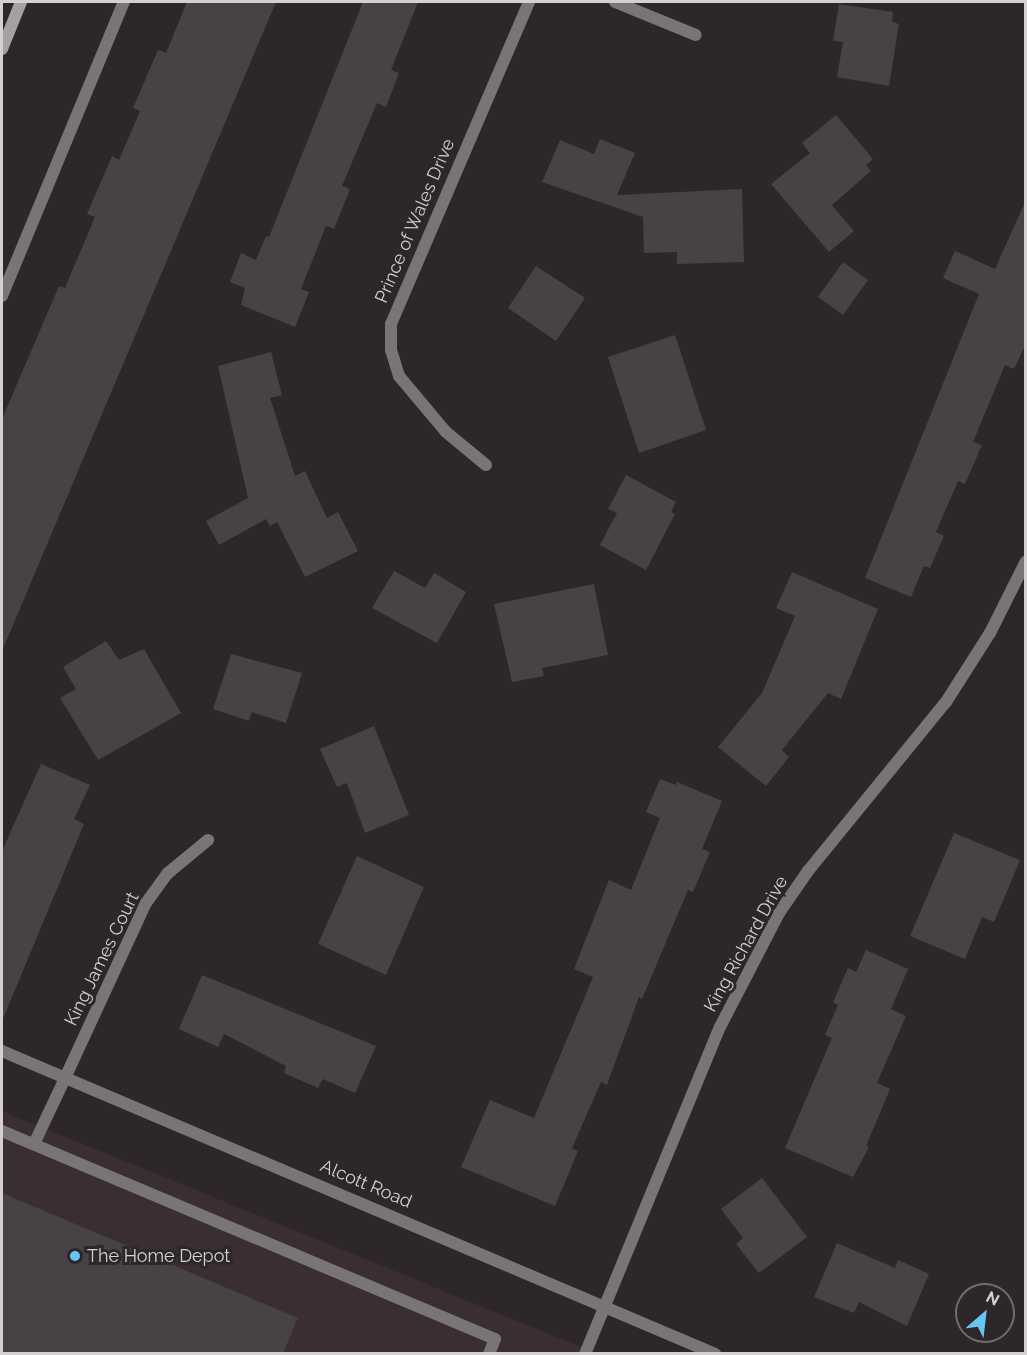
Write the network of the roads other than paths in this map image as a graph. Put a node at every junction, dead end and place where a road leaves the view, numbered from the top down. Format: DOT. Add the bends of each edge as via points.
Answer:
graph roads {
  1 [pos="21,2"];
  2 [pos="124,2"];
  3 [pos="529,2"];
  4 [pos="615,2"];
  5 [pos="696,35"];
  6 [pos="2,49"];
  7 [pos="2,296"];
  8 [pos="486,465"];
  9 [pos="1026,561"];
  10 [pos="208,840"];
  11 [pos="2,1051"];
  12 [pos="65,1078"];
  13 [pos="2,1131"];
  14 [pos="34,1144"];
  15 [pos="605,1307"];
  16 [pos="489,1353"];
  17 [pos="585,1353"];
  18 [pos="715,1353"];
  1 -- 6 [label="street"];
  2 -- 7 [label="street"];
  3 -- 8 [label="street, Prince of Wales Drive" via="392,324 391,350 399,376 446,432"];
  4 -- 5 [label="street"];
  9 -- 15 [label="street, King Richard Drive" via="990,633 946,702 808,871 779,913 720,1027"];
  10 -- 12 [label="street, King James Court" via="168,873 146,903"];
  11 -- 12 [label="street, Alcott Road"];
  12 -- 14 [label="street, King James Court"];
  12 -- 15 [label="street, Alcott Road"];
  13 -- 14 [label="street"];
  14 -- 16 [label="street" via="495,1339"];
  15 -- 17 [label="street, King Richard Drive"];
  15 -- 18 [label="street, Alcott Road"];
}
